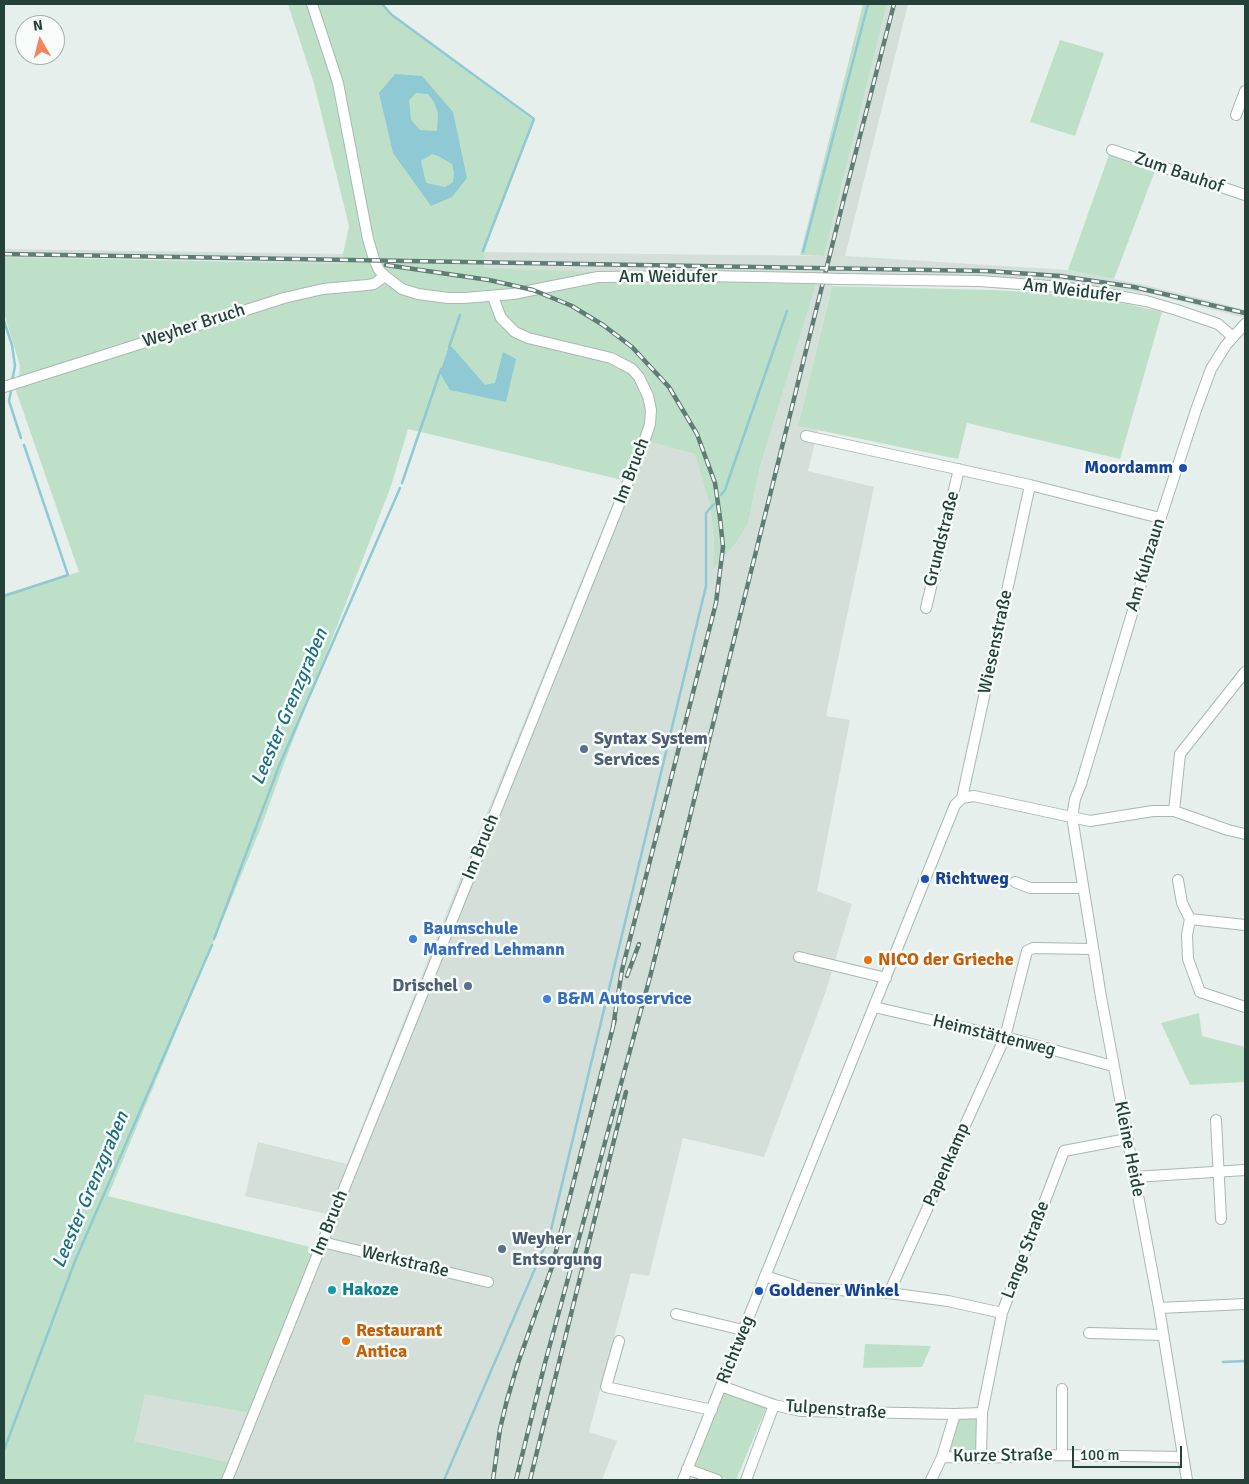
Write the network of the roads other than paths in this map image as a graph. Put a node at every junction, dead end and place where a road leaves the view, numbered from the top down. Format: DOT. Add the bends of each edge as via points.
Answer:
graph roads {
  1 [pos="312,4"];
  2 [pos="1245,91"];
  3 [pos="1236,115"];
  4 [pos="1112,150"];
  5 [pos="1245,195"];
  6 [pos="385,276"];
  7 [pos="493,297"];
  8 [pos="1245,324"];
  9 [pos="1233,337"];
  10 [pos="4,387"];
  11 [pos="806,436"];
  12 [pos="959,469"];
  13 [pos="1030,485"];
  14 [pos="1160,518"];
  15 [pos="926,608"];
  16 [pos="1245,672"];
  17 [pos="962,798"];
  18 [pos="1174,811"];
  19 [pos="1072,817"];
  20 [pos="1245,834"];
  21 [pos="1178,880"];
  22 [pos="1015,882"];
  23 [pos="1082,888"];
  24 [pos="1190,918"];
  25 [pos="1245,924"];
  26 [pos="1092,950"];
  27 [pos="799,957"];
  28 [pos="886,978"];
  29 [pos="874,1007"];
  30 [pos="1245,1007"];
  31 [pos="1005,1037"];
  32 [pos="1113,1066"];
  33 [pos="1216,1120"];
  34 [pos="1127,1139"];
  35 [pos="1245,1170"];
  36 [pos="1219,1172"];
  37 [pos="1134,1177"];
  38 [pos="1221,1219"];
  39 [pos="322,1242"];
  40 [pos="765,1276"];
  41 [pos="488,1282"];
  42 [pos="889,1294"];
  43 [pos="1245,1304"];
  44 [pos="1159,1308"];
  45 [pos="1002,1313"];
  46 [pos="676,1314"];
  47 [pos="743,1330"];
  48 [pos="1089,1333"];
  49 [pos="1163,1335"];
  50 [pos="619,1340"];
  51 [pos="721,1386"];
  52 [pos="1062,1389"];
  53 [pos="774,1405"];
  54 [pos="712,1410"];
  55 [pos="982,1413"];
  56 [pos="955,1414"];
  57 [pos="1062,1455"];
  58 [pos="942,1456"];
  59 [pos="1183,1457"];
  60 [pos="981,1458"];
  61 [pos="688,1469"];
  62 [pos="227,1480"];
  63 [pos="683,1480"];
  64 [pos="717,1480"];
  65 [pos="746,1480"];
  66 [pos="931,1480"];
  67 [pos="1187,1480"];
  1 -- 6 [label="street, Am Weidufer" via="338,82 368,239 379,270"];
  2 -- 3 [label="street"];
  4 -- 5 [label="street, Zum Bauhof"];
  6 -- 7 [label="street, Am Weidufer" via="402,289 418,294 448,298"];
  6 -- 10 [label="street, Weyher Bruch" via="374,284 323,289 284,298"];
  7 -- 9 [label="street, Am Weidufer, bridge" via="598,277 979,281 1084,290 1146,301 1218,324"];
  7 -- 39 [label="street, Im Bruch" via="501,318 515,332 612,358 632,369 648,396 650,424"];
  8 -- 9 [label="street, Am Kuhzaun"];
  9 -- 14 [label="street, Am Kuhzaun" via="1211,369"];
  11 -- 12 [label="street"];
  12 -- 13 [label="street"];
  12 -- 15 [label="street, Grundstraße"];
  13 -- 14 [label="street"];
  13 -- 17 [label="street, Wiesenstraße"];
  14 -- 19 [label="street, Am Kuhzaun"];
  16 -- 18 [label="street" via="1180,754"];
  17 -- 19 [label="street" via="974,796"];
  17 -- 28 [label="street, Richtweg" via="955,805"];
  18 -- 19 [label="street" via="1090,821"];
  18 -- 20 [label="street"];
  19 -- 23 [label="street, Kleine Heide"];
  21 -- 24 [label="street" via="1182,903"];
  22 -- 23 [label="street" via="1030,888"];
  23 -- 26 [label="street, Kleine Heide"];
  24 -- 25 [label="street"];
  24 -- 30 [label="street" via="1188,959 1200,992"];
  26 -- 31 [label="street, Papenkamp" via="1033,948 1027,951"];
  26 -- 32 [label="street, Kleine Heide"];
  27 -- 28 [label="street"];
  28 -- 29 [label="street, Richtweg"];
  29 -- 31 [label="street, Heimstättenweg"];
  29 -- 40 [label="street, Richtweg"];
  31 -- 32 [label="street, Heimstättenweg"];
  31 -- 42 [label="street, Papenkamp"];
  32 -- 34 [label="street, Kleine Heide"];
  33 -- 36 [label="street"];
  34 -- 37 [label="street, Kleine Heide"];
  34 -- 45 [label="street, Lange Straße" via="1064,1151"];
  35 -- 36 [label="street"];
  36 -- 37 [label="street"];
  36 -- 38 [label="street"];
  37 -- 44 [label="street, Kleine Heide"];
  39 -- 41 [label="street, Werkstraße"];
  39 -- 62 [label="street, Im Bruch"];
  40 -- 42 [label="street" via="803,1288"];
  40 -- 47 [label="street, Richtweg"];
  42 -- 45 [label="street" via="948,1301"];
  43 -- 44 [label="street"];
  44 -- 49 [label="street, Kleine Heide"];
  45 -- 55 [label="street, Lange Straße"];
  46 -- 47 [label="street"];
  47 -- 51 [label="street, Richtweg"];
  48 -- 49 [label="street"];
  49 -- 59 [label="street, Kleine Heide"];
  50 -- 54 [label="street" via="606,1387"];
  51 -- 53 [label="street, Tulpenstraße"];
  51 -- 54 [label="street, Richtweg"];
  52 -- 57 [label="street"];
  53 -- 56 [label="street, Tulpenstraße" via="801,1411"];
  53 -- 65 [label="street"];
  54 -- 61 [label="street, Richtweg"];
  55 -- 56 [label="street"];
  55 -- 60 [label="street, Lange Straße"];
  56 -- 58 [label="street"];
  57 -- 59 [label="street, Kurze Straße"];
  57 -- 60 [label="street, Kurze Straße"];
  58 -- 60 [label="street, Kurze Straße"];
  58 -- 66 [label="street"];
  59 -- 67 [label="street, Kleine Heide"];
  61 -- 63 [label="street, Richtweg"];
  61 -- 64 [label="street"];
}
